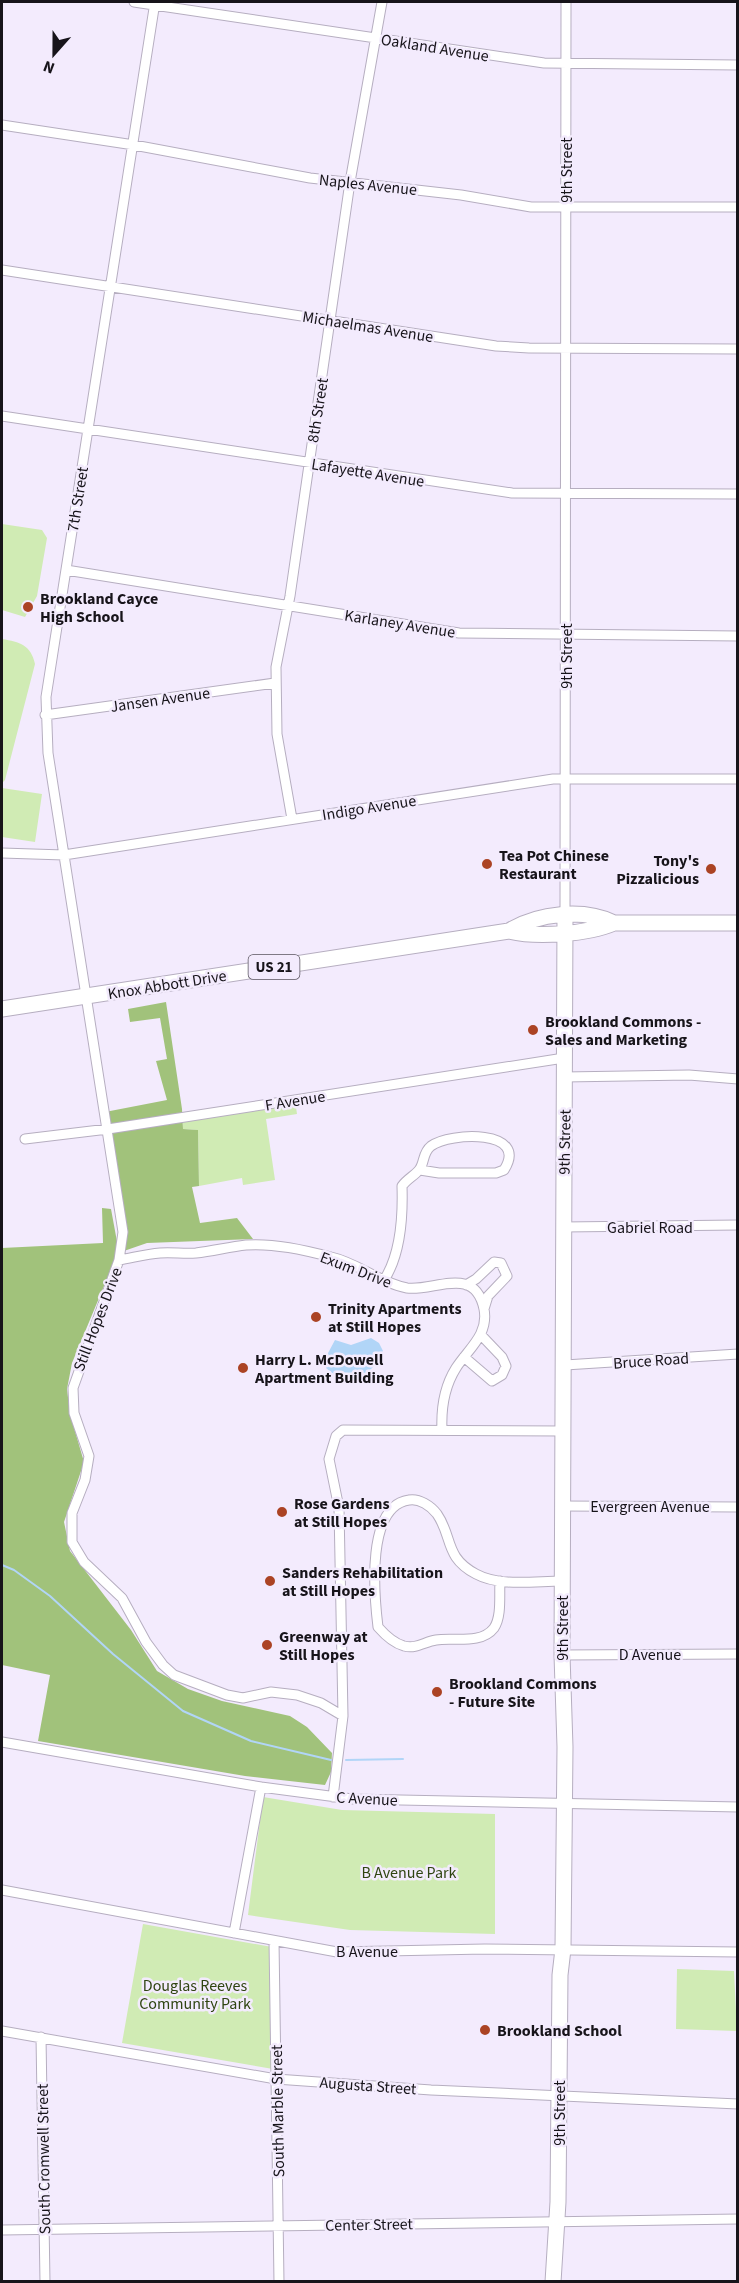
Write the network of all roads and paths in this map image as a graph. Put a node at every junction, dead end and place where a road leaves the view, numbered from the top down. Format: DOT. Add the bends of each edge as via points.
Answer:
graph roads {
  1 [pos="135,2"];
  2 [pos="382,2"];
  3 [pos="566,2"];
  4 [pos="155,3"];
  5 [pos="376,38"];
  6 [pos="738,64"];
  7 [pos="566,65"];
  8 [pos="2,125"];
  9 [pos="134,145"];
  10 [pos="350,182"];
  11 [pos="738,207"];
  12 [pos="567,208"];
  13 [pos="2,270"];
  14 [pos="111,287"];
  15 [pos="331,321"];
  16 [pos="567,348"];
  17 [pos="738,349"];
  18 [pos="2,416"];
  19 [pos="88,429"];
  20 [pos="309,463"];
  21 [pos="738,494"];
  22 [pos="566,495"];
  23 [pos="66,570"];
  24 [pos="288,605"];
  25 [pos="566,635"];
  26 [pos="738,636"];
  27 [pos="275,683"];
  28 [pos="45,715"];
  29 [pos="565,779"];
  30 [pos="738,779"];
  31 [pos="292,819"];
  32 [pos="2,853"];
  33 [pos="64,855"];
  34 [pos="565,916"];
  35 [pos="614,923"];
  36 [pos="738,923"];
  37 [pos="510,931"];
  38 [pos="565,931"];
  39 [pos="86,996"];
  40 [pos="2,1009"];
  41 [pos="564,1058"];
  42 [pos="564,1077"];
  43 [pos="738,1079"];
  44 [pos="108,1129"];
  45 [pos="26,1139"];
  46 [pos="420,1170"];
  47 [pos="738,1225"];
  48 [pos="563,1227"];
  49 [pos="119,1260"];
  50 [pos="384,1280"];
  51 [pos="466,1285"];
  52 [pos="484,1309"];
  53 [pos="480,1335"];
  54 [pos="738,1354"];
  55 [pos="464,1357"];
  56 [pos="565,1365"];
  57 [pos="442,1430"];
  58 [pos="563,1431"];
  59 [pos="563,1506"];
  60 [pos="738,1507"];
  61 [pos="500,1581"];
  62 [pos="562,1581"];
  63 [pos="738,1654"];
  64 [pos="562,1655"];
  65 [pos="343,1716"];
  66 [pos="2,1742"];
  67 [pos="261,1787"];
  68 [pos="333,1797"];
  69 [pos="563,1802"];
  70 [pos="738,1807"];
  71 [pos="2,1890"];
  72 [pos="234,1933"];
  73 [pos="274,1941"];
  74 [pos="563,1949"];
  75 [pos="738,1952"];
  76 [pos="2,2031"];
  77 [pos="41,2037"];
  78 [pos="276,2079"];
  79 [pos="559,2096"];
  80 [pos="738,2104"];
  81 [pos="738,2219"];
  82 [pos="557,2222"];
  83 [pos="278,2225"];
  84 [pos="44,2228"];
  85 [pos="2,2230"];
  86 [pos="45,2282"];
  87 [pos="279,2282"];
  88 [pos="553,2282"];
  1 -- 4 [label="street, Oakland Avenue"];
  2 -- 5 [label="street, 8th Street"];
  3 -- 7 [label="street, 9th Street"];
  4 -- 5 [label="street, Oakland Avenue"];
  4 -- 9 [label="street, 7th Street"];
  5 -- 7 [label="street, Oakland Avenue"];
  5 -- 10 [label="street, 8th Street"];
  6 -- 7 [label="street, Oakland Avenue"];
  7 -- 12 [label="street, 9th Street"];
  8 -- 9 [label="street, Naples Avenue"];
  9 -- 10 [label="street, Naples Avenue"];
  9 -- 14 [label="street, 7th Street"];
  10 -- 12 [label="street, Naples Avenue" via="531,207"];
  10 -- 15 [label="street, 8th Street"];
  11 -- 12 [label="street, Naples Avenue"];
  12 -- 16 [label="street, 9th Street"];
  13 -- 14 [label="street, Michaelmas Avenue"];
  14 -- 15 [label="street, Michaelmas Avenue"];
  14 -- 19 [label="street, 7th Street"];
  15 -- 16 [label="street, Michaelmas Avenue" via="496,346"];
  15 -- 20 [label="street, 8th Street"];
  16 -- 17 [label="street, Michaelmas Avenue"];
  16 -- 22 [label="street, 9th Street"];
  18 -- 19 [label="street, Lafayette Avenue"];
  19 -- 20 [label="street, Lafayette Avenue"];
  19 -- 23 [label="street, 7th Street"];
  20 -- 22 [label="street, Lafayette Avenue" via="512,493"];
  20 -- 24 [label="street, 8th Street"];
  21 -- 22 [label="street, Lafayette Avenue"];
  22 -- 25 [label="street, 9th Street"];
  23 -- 24 [label="street, Karlaney Avenue"];
  23 -- 28 [label="street, 7th Street"];
  24 -- 25 [label="street, Karlaney Avenue" via="459,633"];
  24 -- 27 [label="street, 8th Street"];
  25 -- 26 [label="street, Karlaney Avenue"];
  25 -- 29 [label="street, 9th Street"];
  27 -- 28 [label="street, Jansen Avenue"];
  27 -- 31 [label="street, 8th Street" via="277,734"];
  28 -- 33 [label="street, 7th Street"];
  29 -- 30 [label="street, Indigo Avenue"];
  29 -- 31 [label="street, Indigo Avenue"];
  29 -- 34 [label="street, 9th Street"];
  31 -- 33 [label="street, Indigo Avenue"];
  32 -- 33 [label="street, Indigo Avenue"];
  33 -- 39 [label="street, 7th Street"];
  34 -- 35 [label="main road, Knox Abbott Drive / US 21" via="597,915"];
  34 -- 37 [label="main road, Knox Abbott Drive / US 21" via="527,920"];
  34 -- 38 [label="main road, 9th Street"];
  35 -- 36 [label="main road, Knox Abbott Drive / US 21"];
  35 -- 38 [label="main road, Knox Abbott Drive / US 21" via="597,930"];
  37 -- 38 [label="main road, Knox Abbott Drive / US 21" via="528,936"];
  37 -- 39 [label="main road, Knox Abbott Drive / US 21"];
  38 -- 41 [label="main road, 9th Street"];
  39 -- 40 [label="main road, Knox Abbott Drive / US 21"];
  39 -- 44 [label="street, Still Hopes Drive"];
  41 -- 42 [label="main road, 9th Street"];
  41 -- 44 [label="street, F Avenue"];
  42 -- 43 [label="street"];
  42 -- 48 [label="main road, 9th Street"];
  44 -- 45 [label="street, F Avenue"];
  44 -- 49 [label="street, Still Hopes Drive" via="123,1232"];
  46 -- 46 [label="street" via="423,1156 432,1146 450,1138 498,1139 509,1154 504,1170 496,1173"];
  46 -- 50 [label="street" via="402,1186 400,1232 391,1269"];
  47 -- 48 [label="street, Gabriel Road"];
  48 -- 56 [label="main road, 9th Street"];
  49 -- 50 [label="street, Exum Drive" via="248,1245 334,1257"];
  49 -- 65 [label="street, Still Hopes Drive" via="73,1388 74,1413 89,1456 85,1480 72,1513 72,1542 84,1562 122,1598 146,1642 174,1675 243,1698 271,1692 297,1695"];
  50 -- 51 [label="street, Exum Drive" via="420,1289 455,1281"];
  51 -- 52 [label="street" via="481,1299"];
  51 -- 52 [label="street" via="494,1262 506,1269 507,1276 488,1296"];
  52 -- 53 [label="street"];
  53 -- 55 [label="street"];
  53 -- 55 [label="street" via="502,1357 506,1366 502,1375 492,1381"];
  54 -- 56 [label="street, Bruce Road"];
  55 -- 57 [label="street" via="445,1394"];
  56 -- 58 [label="main road, 9th Street"];
  57 -- 58 [label="street"];
  57 -- 65 [label="street" via="343,1430 330,1450 339,1508"];
  58 -- 59 [label="main road, 9th Street"];
  59 -- 60 [label="street, Evergreen Avenue"];
  59 -- 62 [label="main road, 9th Street"];
  61 -- 61 [label="street" via="465,1568 454,1556 437,1514 426,1504 413,1499 400,1501 390,1508 380,1525 378,1627 387,1638 403,1646 471,1640 493,1629"];
  61 -- 62 [label="street"];
  62 -- 64 [label="main road, 9th Street"];
  63 -- 64 [label="street, D Avenue"];
  64 -- 69 [label="main road, 9th Street"];
  65 -- 68 [label="street"];
  66 -- 67 [label="street, C Avenue"];
  67 -- 68 [label="street, C Avenue"];
  67 -- 72 [label="street"];
  68 -- 69 [label="street, C Avenue"];
  69 -- 70 [label="street, C Avenue"];
  69 -- 74 [label="main road, 9th Street"];
  71 -- 72 [label="street, B Avenue"];
  72 -- 73 [label="street, B Avenue"];
  73 -- 74 [label="street, B Avenue" via="337,1952"];
  73 -- 78 [label="street, South Marble Street"];
  74 -- 75 [label="street, B Avenue"];
  74 -- 79 [label="main road, 9th Street"];
  76 -- 77 [label="street, Augusta Street"];
  77 -- 78 [label="street, Augusta Street"];
  77 -- 84 [label="street, South Cromwell Street"];
  78 -- 79 [label="street, Augusta Street"];
  78 -- 83 [label="street, South Marble Street"];
  79 -- 80 [label="street, Augusta Street"];
  79 -- 82 [label="main road, 9th Street"];
  81 -- 82 [label="street, Center Street"];
  82 -- 83 [label="street, Center Street"];
  82 -- 88 [label="main road, 9th Street"];
  83 -- 84 [label="street, Center Street"];
  83 -- 87 [label="street, South Marble Street"];
  84 -- 85 [label="street, Center Street"];
  84 -- 86 [label="street, South Cromwell Street"];
}
